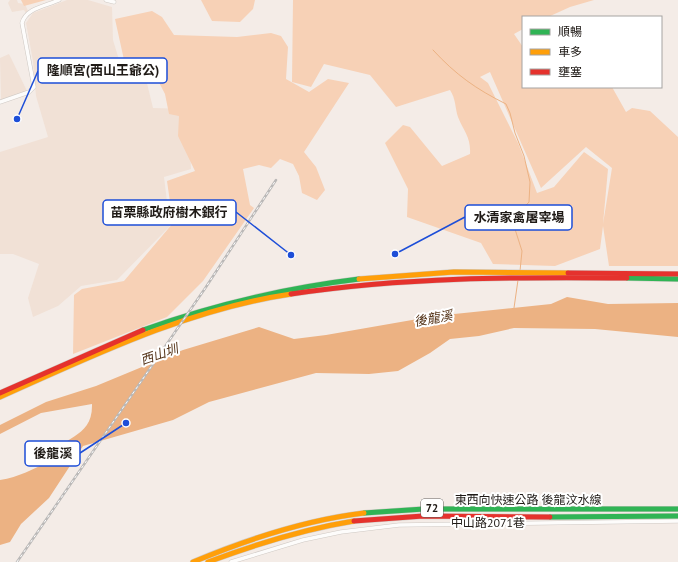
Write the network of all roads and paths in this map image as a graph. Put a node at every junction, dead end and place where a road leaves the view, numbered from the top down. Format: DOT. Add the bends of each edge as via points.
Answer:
graph roads {
  1 [pos="59,0"];
  2 [pos="106,0"];
  3 [pos="114,2"];
  4 [pos="0,102"];
  5 [pos="678,274"];
  6 [pos="678,279"];
  7 [pos="0,393"];
  8 [pos="0,397"];
  9 [pos="678,510"];
  10 [pos="678,516"];
  11 [pos="678,522"];
  12 [pos="193,562"];
  13 [pos="208,562"];
  14 [pos="231,562"];
  1 -- 4 [label="street" via="33,10 24,17 22,23 34,87 28,92"];
  2 -- 3 [label="street"];
  5 -- 7 [label="main road" via="453,272 373,277 321,284 231,302 180,317"];
  6 -- 8 [label="main road" via="453,277 322,288 232,306 182,322"];
  9 -- 12 [label="main road, 東西向快速公路 後龍汶水線 / 72" via="432,508 387,511 276,532"];
  10 -- 13 [label="main road, 東西向快速公路 後龍汶水線 / 72" via="455,517 427,514 386,517 326,526 280,537"];
  11 -- 14 [label="street, 中山路2071巷" via="399,525 341,532 303,540"];
}
